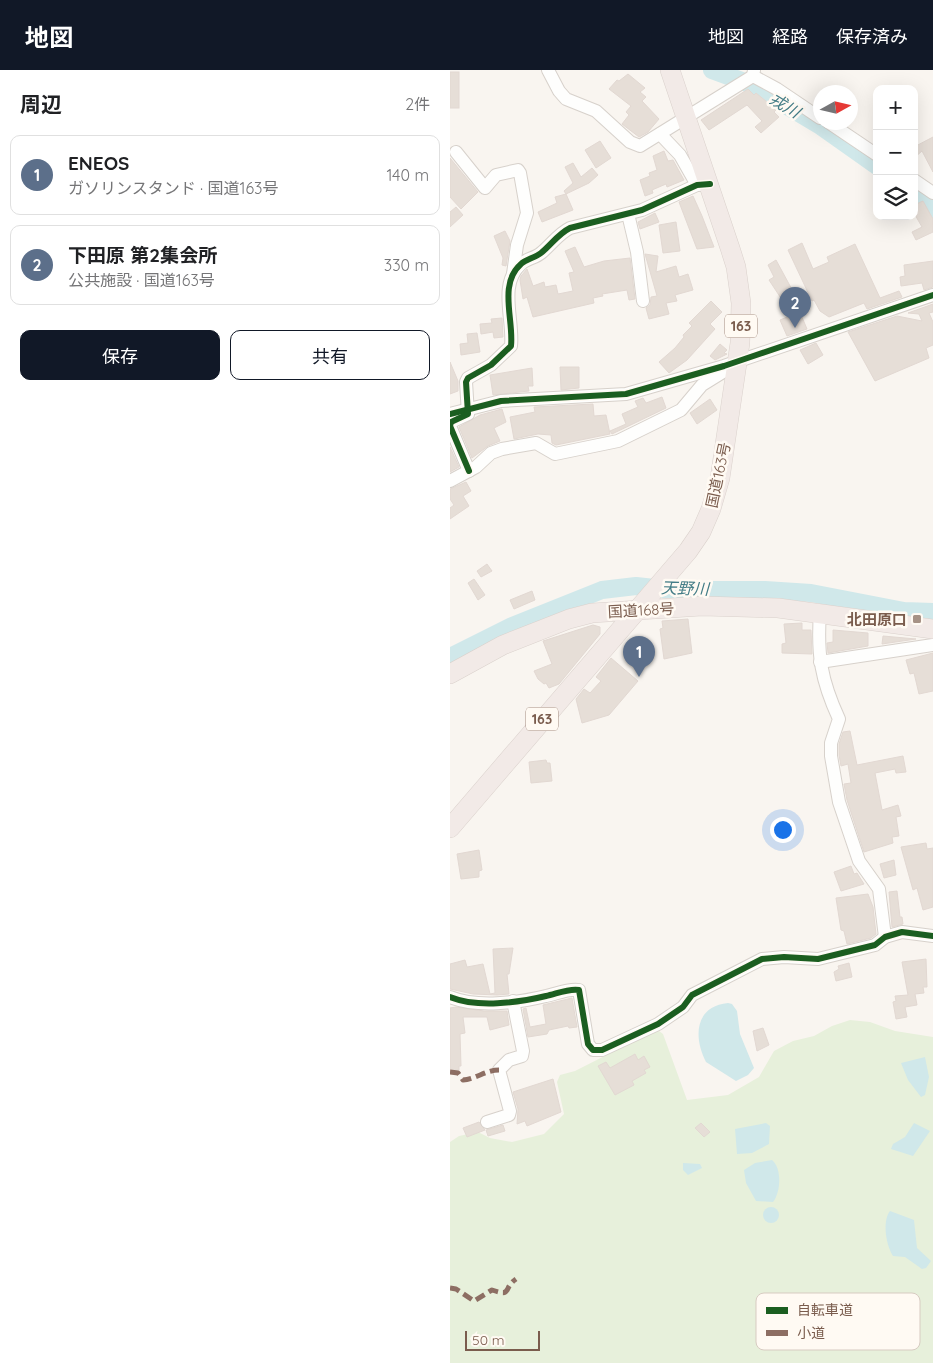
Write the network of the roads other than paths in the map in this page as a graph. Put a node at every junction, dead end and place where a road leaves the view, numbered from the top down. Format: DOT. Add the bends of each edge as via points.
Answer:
graph roads {
  1 [pos="548,70"];
  2 [pos="670,70"];
  3 [pos="748,78"];
  4 [pos="813,113"];
  5 [pos="688,118"];
  6 [pos="840,130"];
  7 [pos="660,134"];
  8 [pos="456,152"];
  9 [pos="873,152"];
  10 [pos="918,183"];
  11 [pos="703,184"];
  12 [pos="933,193"];
  13 [pos="628,214"];
  14 [pos="513,274"];
  15 [pos="933,295"];
  16 [pos="643,301"];
  17 [pos="730,364"];
  18 [pos="468,409"];
  19 [pos="450,414"];
  20 [pos="469,471"];
  21 [pos="450,481"];
  22 [pos="641,604"];
  23 [pos="820,612"];
  24 [pos="933,629"];
  25 [pos="933,645"];
  26 [pos="820,662"];
  27 [pos="450,674"];
  28 [pos="450,828"];
  29 [pos="933,936"];
  30 [pos="885,937"];
  31 [pos="450,997"];
  32 [pos="513,1000"];
  33 [pos="487,1122"];
  1 -- 7 [label="street" via="566,99 596,111 630,142 640,146"];
  2 -- 5 [label="highway, 国道163号 / 163"];
  3 -- 4 [label="street" via="777,89"];
  3 -- 5 [label="street"];
  5 -- 7 [label="street"];
  5 -- 11 [label="highway, 国道163号 / 163"];
  6 -- 9 [label="street"];
  7 -- 11 [label="street"];
  8 -- 14 [label="street" via="485,188 496,175 518,170 520,173 527,213 517,245"];
  10 -- 12 [label="street"];
  11 -- 13 [label="street"];
  11 -- 17 [label="highway, 国道163号 / 163" via="736,267 739,285 741,324"];
  13 -- 14 [label="street" via="563,231"];
  13 -- 16 [label="street"];
  14 -- 18 [label="street" via="508,309 511,346 491,365 468,378"];
  15 -- 17 [label="street"];
  17 -- 18 [label="street" via="626,394 501,401"];
  17 -- 20 [label="street" via="702,385 681,410 618,441 556,454 536,443 502,449 482,458"];
  17 -- 22 [label="highway, 国道163号 / 163" via="720,478 711,509 701,532"];
  18 -- 19 [label="street"];
  18 -- 20 [label="street" via="468,414 450,422 450,426"];
  20 -- 21 [label="street"];
  22 -- 23 [label="highway, 国道168号"];
  22 -- 27 [label="highway, 国道168号" via="569,619 503,645"];
  22 -- 28 [label="highway, 国道163号 / 163"];
  23 -- 24 [label="highway, 国道168号"];
  23 -- 26 [label="street"];
  25 -- 26 [label="street"];
  26 -- 30 [label="street" via="825,688 839,720 831,743 831,756 841,815 859,861 878,889"];
  29 -- 30 [label="street" via="902,932"];
  30 -- 32 [label="street" via="875,945 818,959 762,959 692,995 683,1007 658,1024 602,1050 593,1050 588,1044 580,990"];
  31 -- 32 [label="street" via="475,1003"];
  32 -- 33 [label="street" via="522,1056 509,1060 499,1070 509,1115"];
}
